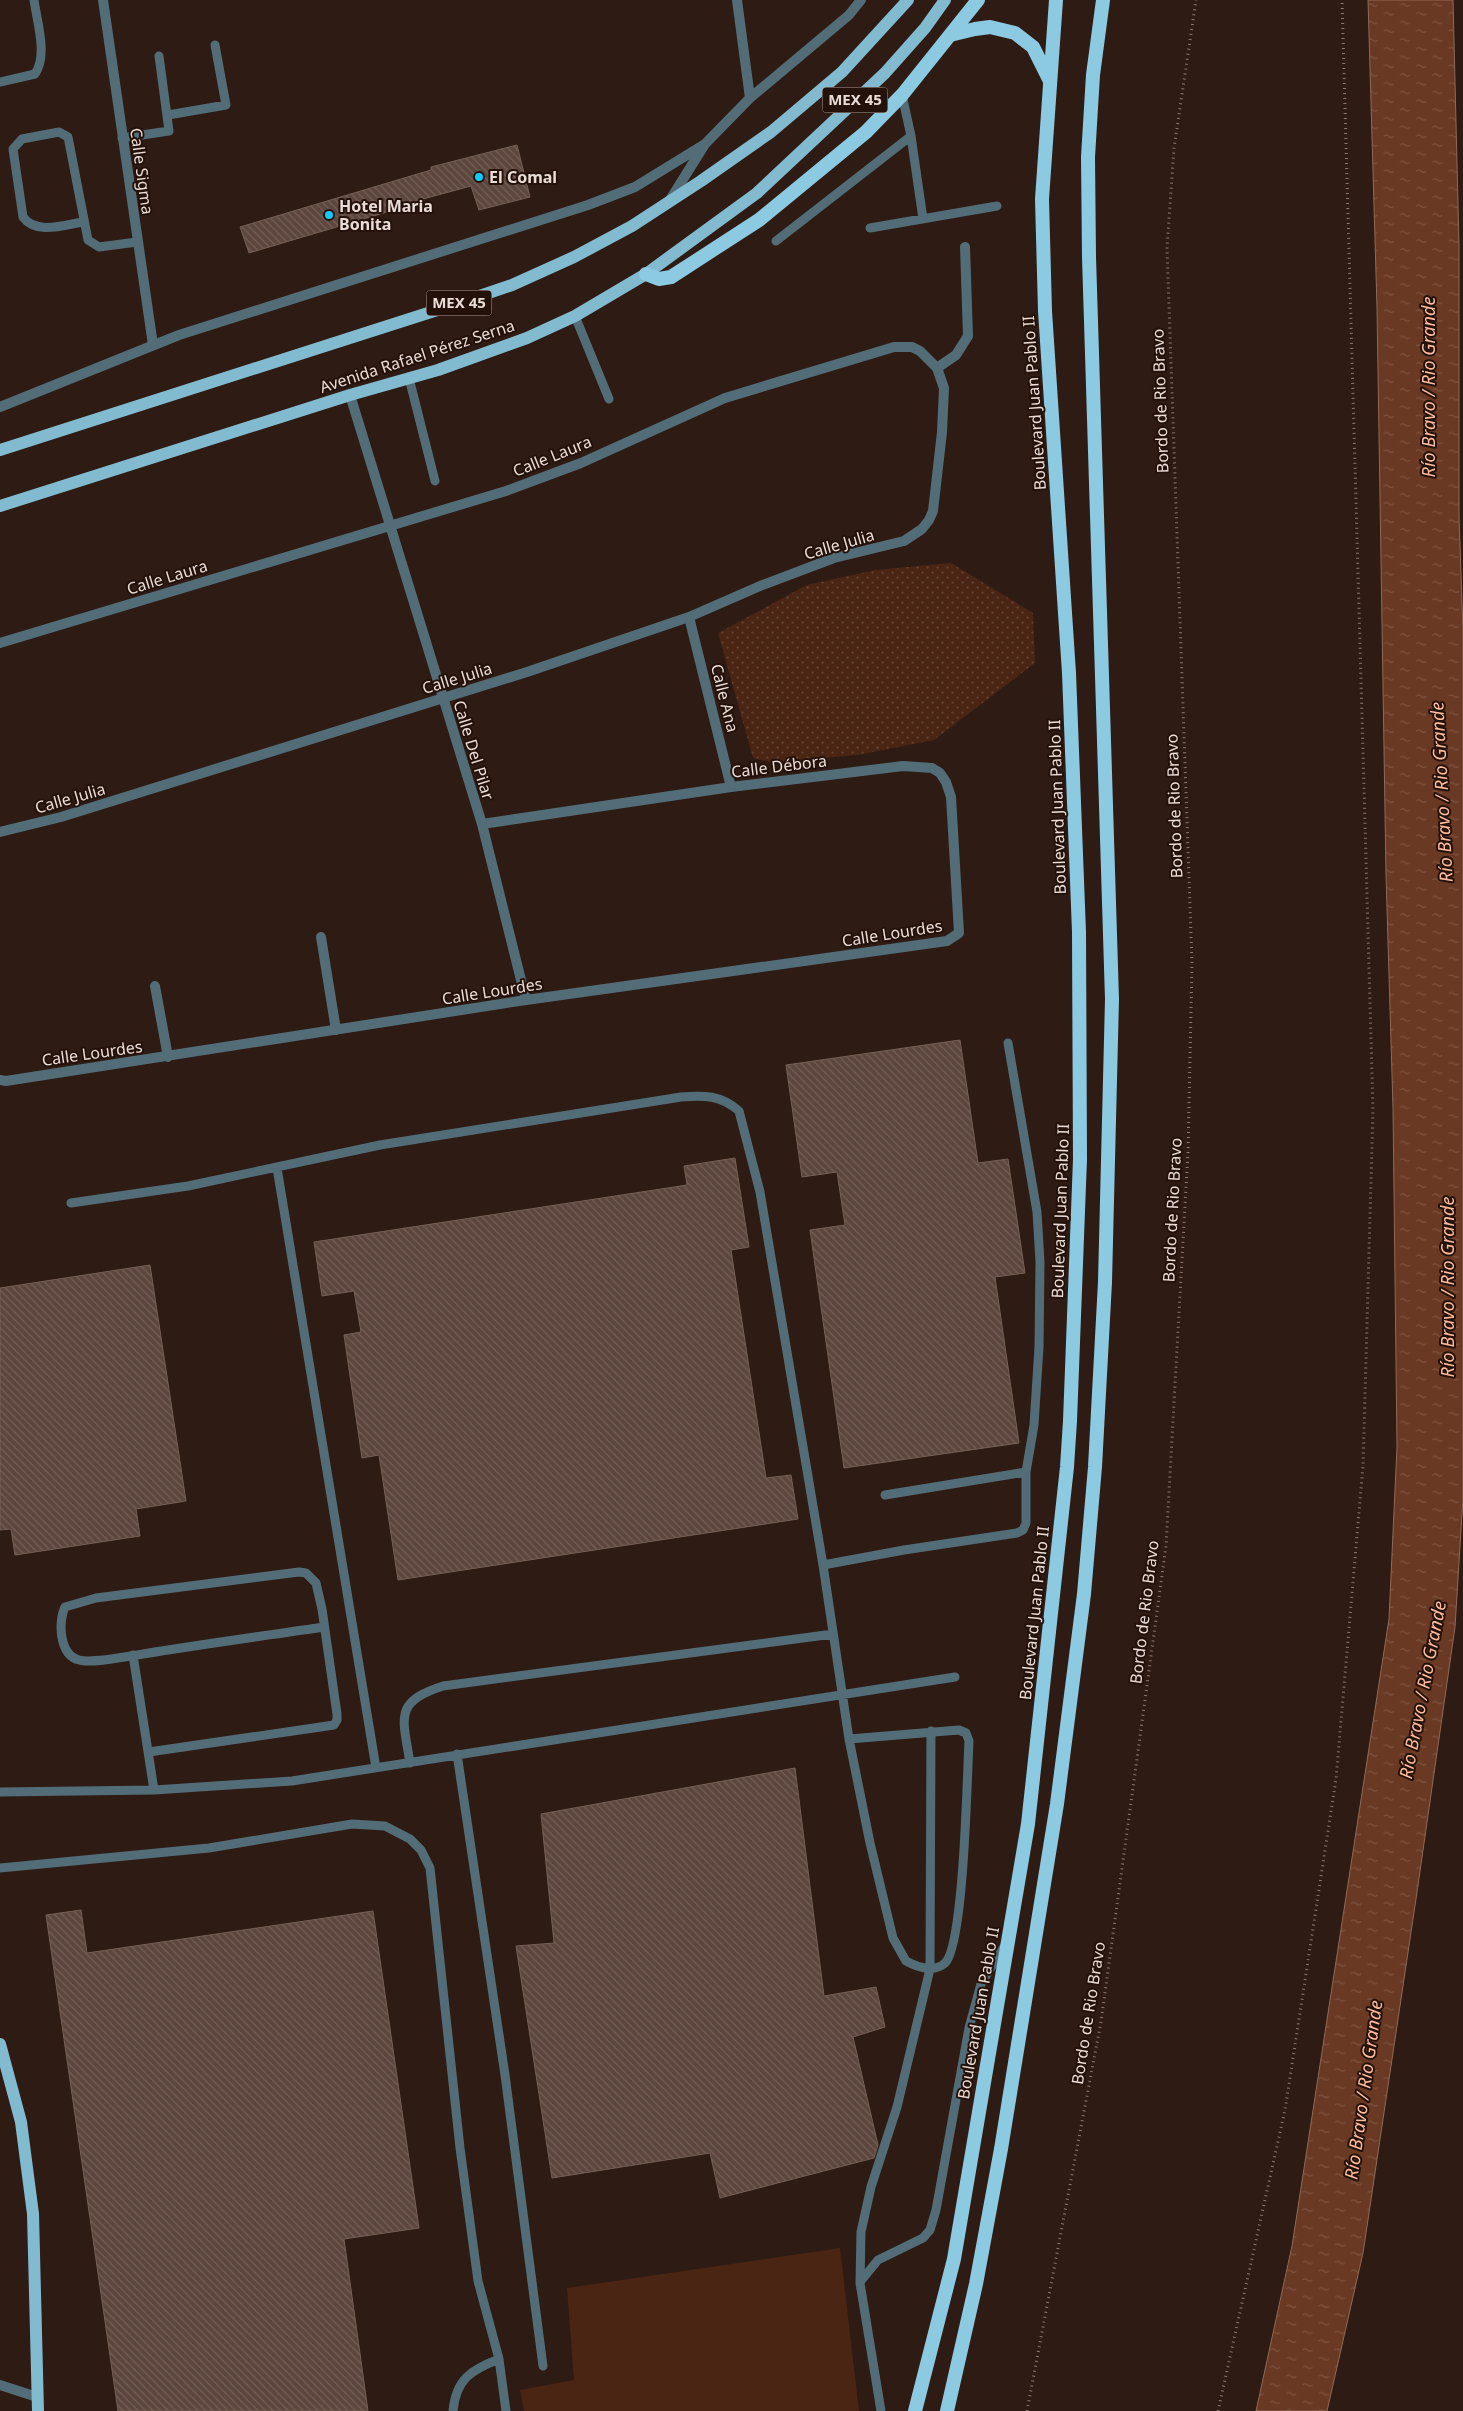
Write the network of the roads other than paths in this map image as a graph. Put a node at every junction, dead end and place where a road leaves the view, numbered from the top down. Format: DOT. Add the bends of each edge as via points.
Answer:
graph roads {
  1 [pos="34,0"];
  2 [pos="102,0"];
  3 [pos="737,0"];
  4 [pos="861,0"];
  5 [pos="908,0"];
  6 [pos="945,0"];
  7 [pos="978,0"];
  8 [pos="1056,0"];
  9 [pos="1103,0"];
  10 [pos="950,35"];
  11 [pos="215,45"];
  12 [pos="159,56"];
  13 [pos="0,82"];
  14 [pos="1051,83"];
  15 [pos="902,95"];
  16 [pos="750,98"];
  17 [pos="168,115"];
  18 [pos="911,136"];
  19 [pos="122,138"];
  20 [pos="705,144"];
  21 [pos="670,201"];
  22 [pos="996,206"];
  23 [pos="923,219"];
  24 [pos="83,222"];
  25 [pos="870,228"];
  26 [pos="776,241"];
  27 [pos="137,242"];
  28 [pos="965,247"];
  29 [pos="646,274"];
  30 [pos="575,316"];
  31 [pos="153,345"];
  32 [pos="937,368"];
  33 [pos="409,378"];
  34 [pos="350,395"];
  35 [pos="609,399"];
  36 [pos="0,407"];
  37 [pos="0,450"];
  38 [pos="435,481"];
  39 [pos="0,506"];
  40 [pos="391,525"];
  41 [pos="689,617"];
  42 [pos="0,643"];
  43 [pos="443,698"];
  44 [pos="731,787"];
  45 [pos="482,824"];
  46 [pos="0,832"];
  47 [pos="957,911"];
  48 [pos="322,937"];
  49 [pos="155,986"];
  50 [pos="526,1000"];
  51 [pos="336,1030"];
  52 [pos="1008,1043"];
  53 [pos="168,1057"];
  54 [pos="3,1080"];
  55 [pos="277,1168"];
  56 [pos="71,1203"];
  57 [pos="1026,1472"];
  58 [pos="885,1495"];
  59 [pos="823,1565"];
  60 [pos="324,1627"];
  61 [pos="832,1634"];
  62 [pos="134,1655"];
  63 [pos="955,1677"];
  64 [pos="841,1694"];
  65 [pos="931,1731"];
  66 [pos="850,1739"];
  67 [pos="149,1752"];
  68 [pos="457,1754"];
  69 [pos="410,1763"];
  70 [pos="376,1768"];
  71 [pos="154,1790"];
  72 [pos="0,1792"];
  73 [pos="0,1868"];
  74 [pos="1010,1936"];
  75 [pos="930,1969"];
  76 [pos="0,2044"];
  77 [pos="860,2282"];
  78 [pos="499,2360"];
  79 [pos="543,2366"];
  80 [pos="0,2385"];
  81 [pos="37,2397"];
  82 [pos="38,2411"];
  83 [pos="453,2411"];
  84 [pos="506,2411"];
  85 [pos="881,2411"];
  86 [pos="915,2411"];
  87 [pos="948,2411"];
  1 -- 13 [label="lane" via="40,66 35,74"];
  2 -- 19 [label="street, Calle Sigma"];
  3 -- 16 [label="street"];
  4 -- 16 [label="street" via="849,15"];
  5 -- 21 [label="main road, MEX 45" via="842,72 813,97 771,132"];
  6 -- 29 [label="main road, Avenida Rafael Pérez Serna / MEX 45" via="885,73 757,192"];
  7 -- 10 [label="highway"];
  8 -- 14 [label="highway, Boulevard Juan Pablo II"];
  9 -- 87 [label="highway" via="1093,75 1088,184 1112,999 1105,1282 1095,1467 1084,1594 1055,1814 1001,2149"];
  10 -- 14 [label="highway" via="990,27 1015,33 1033,47"];
  10 -- 15 [label="highway"];
  11 -- 17 [label="lane" via="226,105"];
  12 -- 17 [label="lane"];
  14 -- 74 [label="highway, Boulevard Juan Pablo II" via="1042,200 1075,814 1081,1034 1080,1159 1067,1467 1028,1824"];
  15 -- 18 [label="lane"];
  15 -- 29 [label="highway" via="866,132 759,220 671,277 659,279"];
  16 -- 20 [label="street"];
  17 -- 19 [label="lane" via="169,130"];
  18 -- 23 [label="lane"];
  18 -- 26 [label="lane"];
  19 -- 27 [label="street, Calle Sigma"];
  20 -- 21 [label="street"];
  20 -- 31 [label="street" via="635,187 588,205 179,334"];
  21 -- 37 [label="main road, MEX 45" via="607,239 512,284"];
  22 -- 23 [label="lane"];
  23 -- 25 [label="lane"];
  24 -- 24 [label="lane" via="35,227 23,217 14,149 22,139 59,132 68,136"];
  24 -- 27 [label="lane" via="88,240 100,247"];
  27 -- 31 [label="street, Calle Sigma"];
  28 -- 32 [label="street" via="968,336 956,355"];
  29 -- 30 [label="main road, Avenida Rafael Pérez Serna / MEX 45"];
  30 -- 33 [label="main road, Avenida Rafael Pérez Serna / MEX 45" via="527,338"];
  30 -- 35 [label="lane"];
  31 -- 36 [label="street"];
  32 -- 40 [label="street, Calle Laura" via="920,351 904,347 846,360 725,398 581,462 506,491"];
  32 -- 41 [label="street, Calle Julia" via="944,388 933,511 916,535 904,541 834,558"];
  33 -- 34 [label="main road, Avenida Rafael Pérez Serna / MEX 45"];
  33 -- 38 [label="lane"];
  34 -- 39 [label="main road, Avenida Rafael Pérez Serna / MEX 45"];
  34 -- 40 [label="street, Calle Del Pilar"];
  40 -- 42 [label="street, Calle Laura"];
  40 -- 43 [label="street, Calle Del Pilar"];
  41 -- 43 [label="street, Calle Julia"];
  41 -- 44 [label="street, Calle Ana"];
  43 -- 45 [label="street, Calle Del Pilar"];
  43 -- 46 [label="street, Calle Julia" via="61,817"];
  44 -- 45 [label="street, Calle Débora"];
  44 -- 47 [label="street, Calle Débora" via="903,766 932,768 940,773 951,797"];
  45 -- 50 [label="street, Calle Del Pilar"];
  47 -- 50 [label="street, Calle Lourdes" via="958,933 947,941"];
  48 -- 51 [label="street"];
  49 -- 53 [label="street"];
  50 -- 51 [label="street, Calle Lourdes"];
  51 -- 53 [label="street, Calle Lourdes"];
  52 -- 57 [label="lane" via="1037,1212 1040,1262 1034,1425"];
  53 -- 54 [label="street, Calle Lourdes"];
  55 -- 56 [label="lane" via="188,1186"];
  55 -- 59 [label="lane" via="380,1145 681,1097 701,1095 730,1103 739,1111 760,1192"];
  55 -- 70 [label="lane"];
  57 -- 58 [label="lane"];
  57 -- 59 [label="lane" via="1026,1523 1017,1534"];
  59 -- 61 [label="lane"];
  60 -- 62 [label="lane"];
  60 -- 62 [label="lane" via="316,1584 306,1573 299,1572 96,1598 66,1607 61,1628 70,1656 87,1661"];
  60 -- 67 [label="lane" via="337,1714 334,1725"];
  61 -- 64 [label="lane"];
  61 -- 69 [label="lane" via="443,1686 422,1693 408,1703 405,1731"];
  62 -- 67 [label="lane"];
  63 -- 64 [label="lane"];
  64 -- 66 [label="lane"];
  64 -- 68 [label="lane"];
  65 -- 66 [label="lane"];
  65 -- 75 [label="lane"];
  65 -- 75 [label="lane" via="959,1730 966,1733 969,1741 956,1938 946,1962"];
  66 -- 75 [label="lane" via="893,1938 906,1961"];
  67 -- 71 [label="lane"];
  68 -- 69 [label="lane"];
  68 -- 79 [label="lane" via="505,2075"];
  69 -- 70 [label="lane"];
  70 -- 71 [label="lane" via="292,1781"];
  71 -- 72 [label="lane"];
  73 -- 78 [label="lane" via="209,1848 352,1824 385,1826 410,1839 422,1850 430,1868 478,2282"];
  74 -- 77 [label="lane" via="981,1984 969,2028 930,2230 923,2238 878,2260"];
  74 -- 86 [label="highway, Boulevard Juan Pablo II" via="954,2259"];
  75 -- 77 [label="lane" via="897,2107 871,2187 861,2232"];
  76 -- 81 [label="main road" via="21,2122 33,2214"];
  77 -- 85 [label="lane"];
  78 -- 83 [label="lane" via="470,2373 457,2391"];
  78 -- 84 [label="lane"];
  80 -- 81 [label="street"];
  81 -- 82 [label="main road"];
}
